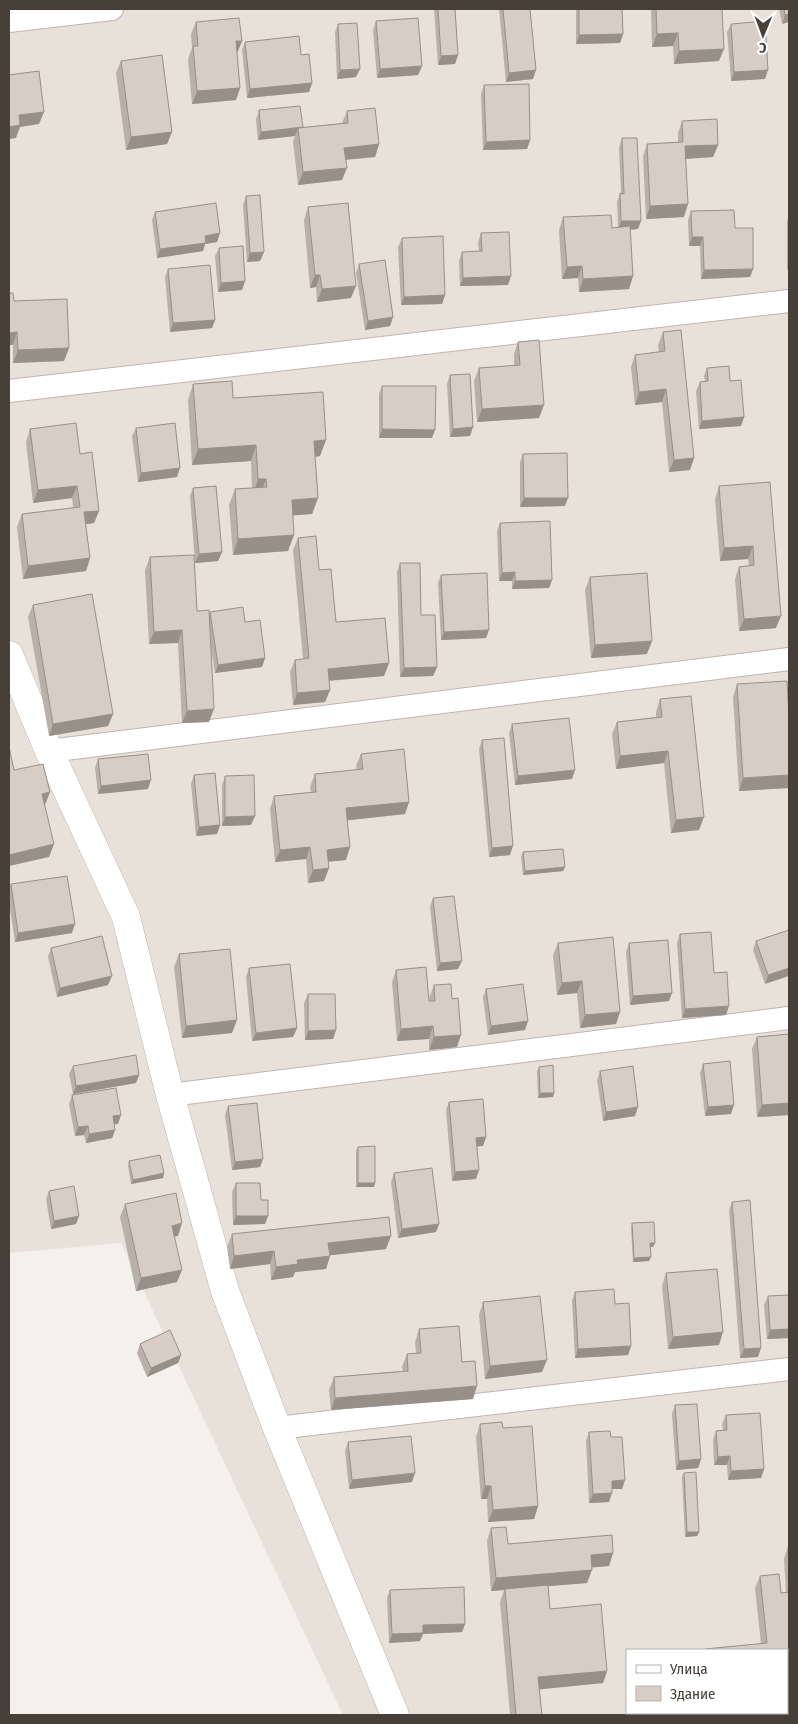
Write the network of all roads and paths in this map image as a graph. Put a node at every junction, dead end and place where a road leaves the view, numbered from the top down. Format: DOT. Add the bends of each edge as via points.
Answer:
graph roads {
  1 [pos="112,9"];
  2 [pos="9,21"];
  3 [pos="789,301"];
  4 [pos="9,391"];
  5 [pos="9,655"];
  6 [pos="789,659"];
  7 [pos="49,751"];
  8 [pos="789,1018"];
  9 [pos="170,1095"];
  10 [pos="789,1369"];
  11 [pos="276,1428"];
  12 [pos="395,1715"];
  1 -- 2 [label="street"];
  3 -- 4 [label="street"];
  5 -- 7 [label="street"];
  6 -- 7 [label="street"];
  7 -- 9 [label="street" via="126,917"];
  8 -- 9 [label="street"];
  9 -- 11 [label="street" via="225,1291"];
  10 -- 11 [label="street"];
  11 -- 12 [label="street"];
}
